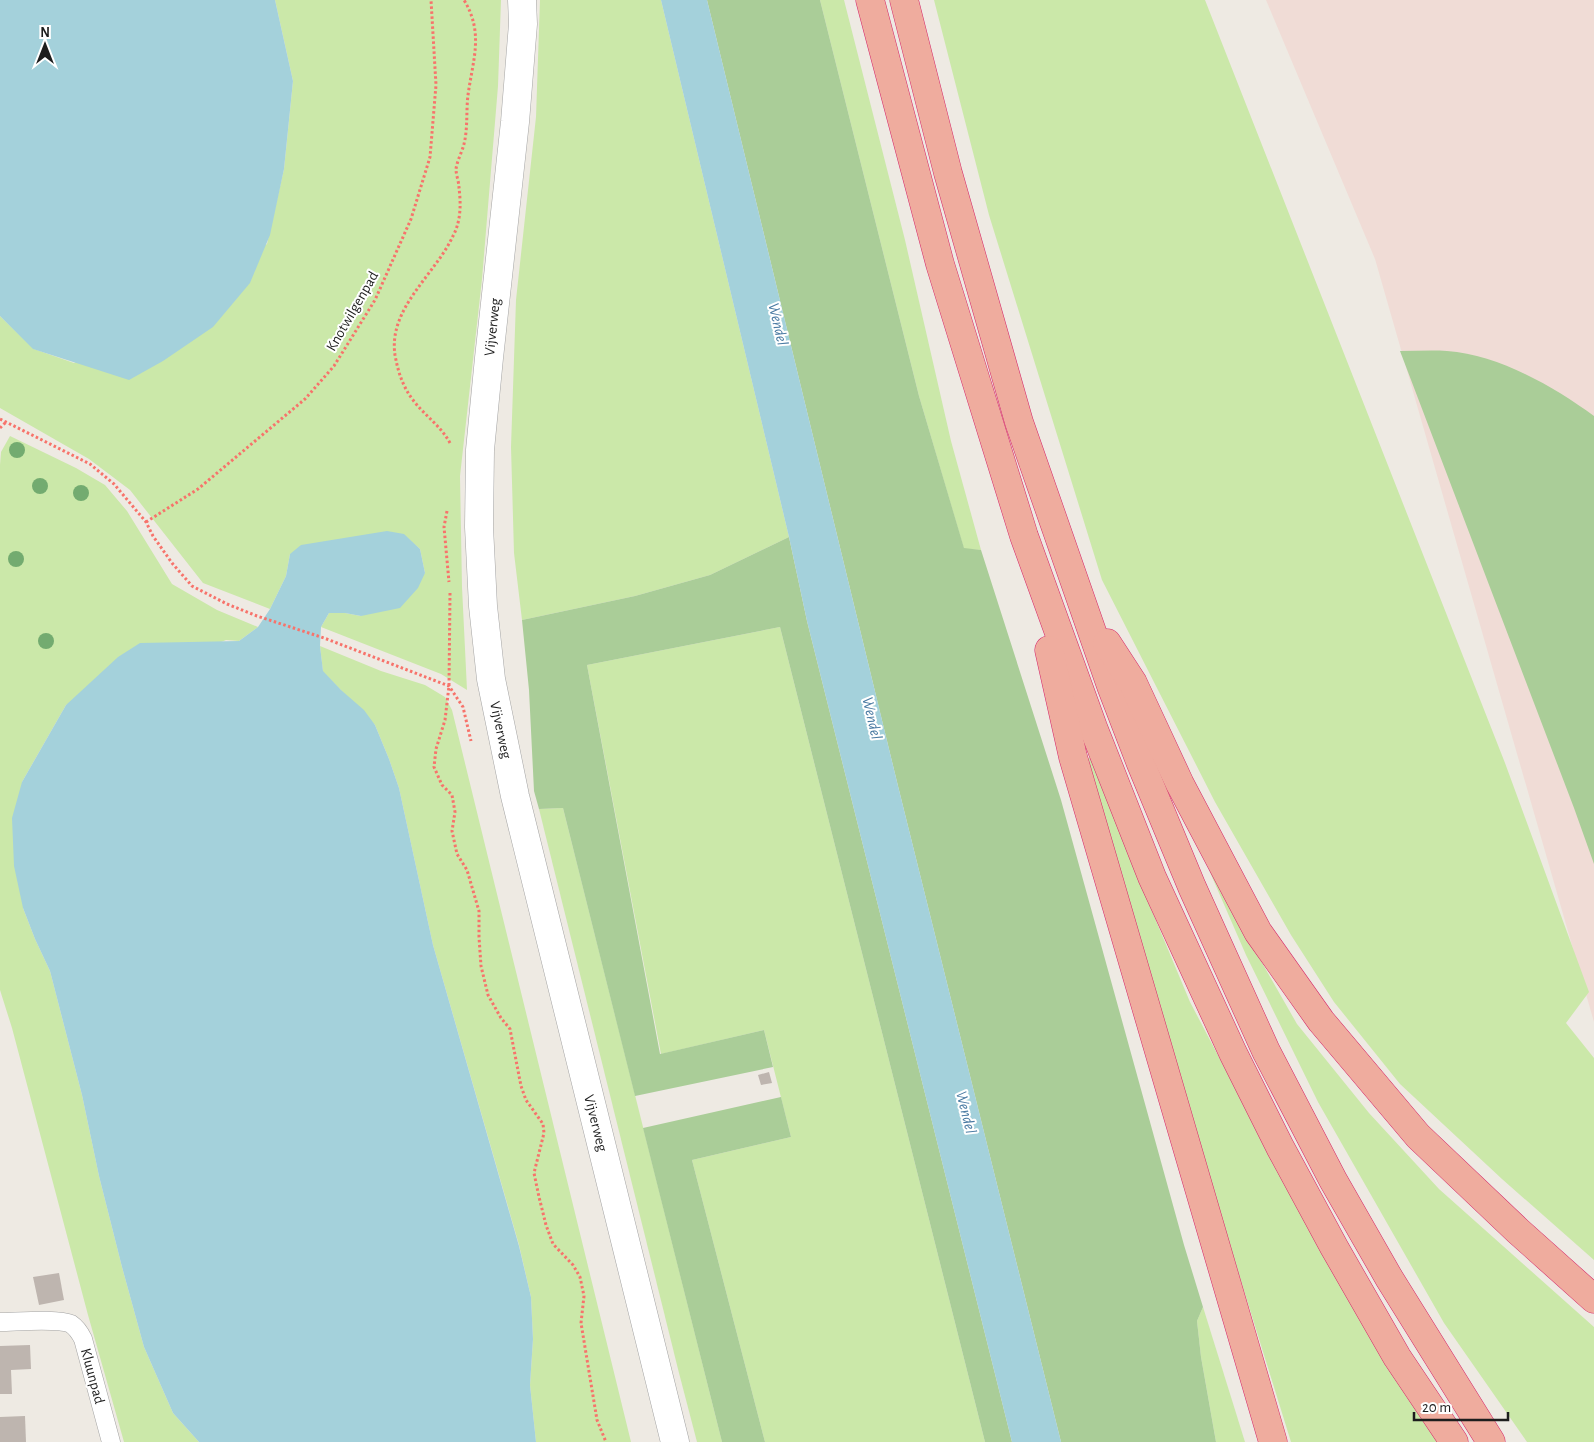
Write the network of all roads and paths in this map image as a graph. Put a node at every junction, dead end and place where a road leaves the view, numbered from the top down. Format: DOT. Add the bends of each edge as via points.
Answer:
graph roads {
  1 [pos="431,0"];
  2 [pos="522,0"];
  3 [pos="870,0"];
  4 [pos="904,0"];
  5 [pos="0,419"];
  6 [pos="6,422"];
  7 [pos="0,428"];
  8 [pos="146,522"];
  9 [pos="1024,536"];
  10 [pos="1082,604"];
  11 [pos="472,746"];
  12 [pos="1594,1299"];
  13 [pos="0,1322"];
  14 [pos="111,1442"];
  15 [pos="675,1442"];
  16 [pos="1273,1442"];
  17 [pos="1454,1442"];
  18 [pos="1491,1442"];
  1 -- 8 [label="path, Knotwilgenpad" via="436,85 430,157 411,220 375,300 334,366 305,400 198,489"];
  2 -- 15 [label="street, Vijverweg" via="515,122 480,450 479,527 490,670 515,796"];
  3 -- 9 [label="highway" via="940,264"];
  4 -- 10 [label="highway" via="948,173 1019,422"];
  5 -- 6 [label="path"];
  6 -- 7 [label="path"];
  6 -- 8 [label="path" via="90,464 114,484"];
  8 -- 11 [label="path" via="172,563 192,586 257,616 449,686 463,707"];
  9 -- 16 [label="highway" via="1073,757"];
  9 -- 17 [label="highway" via="1093,727 1152,877 1234,1053 1334,1247 1398,1357"];
  10 -- 12 [label="highway" via="1133,683 1180,784 1258,932 1321,1021 1418,1136"];
  10 -- 18 [label="highway" via="1141,764 1266,1051 1333,1180"];
  13 -- 14 [label="lane, Kluunpad" via="59,1321 78,1330"];
}
